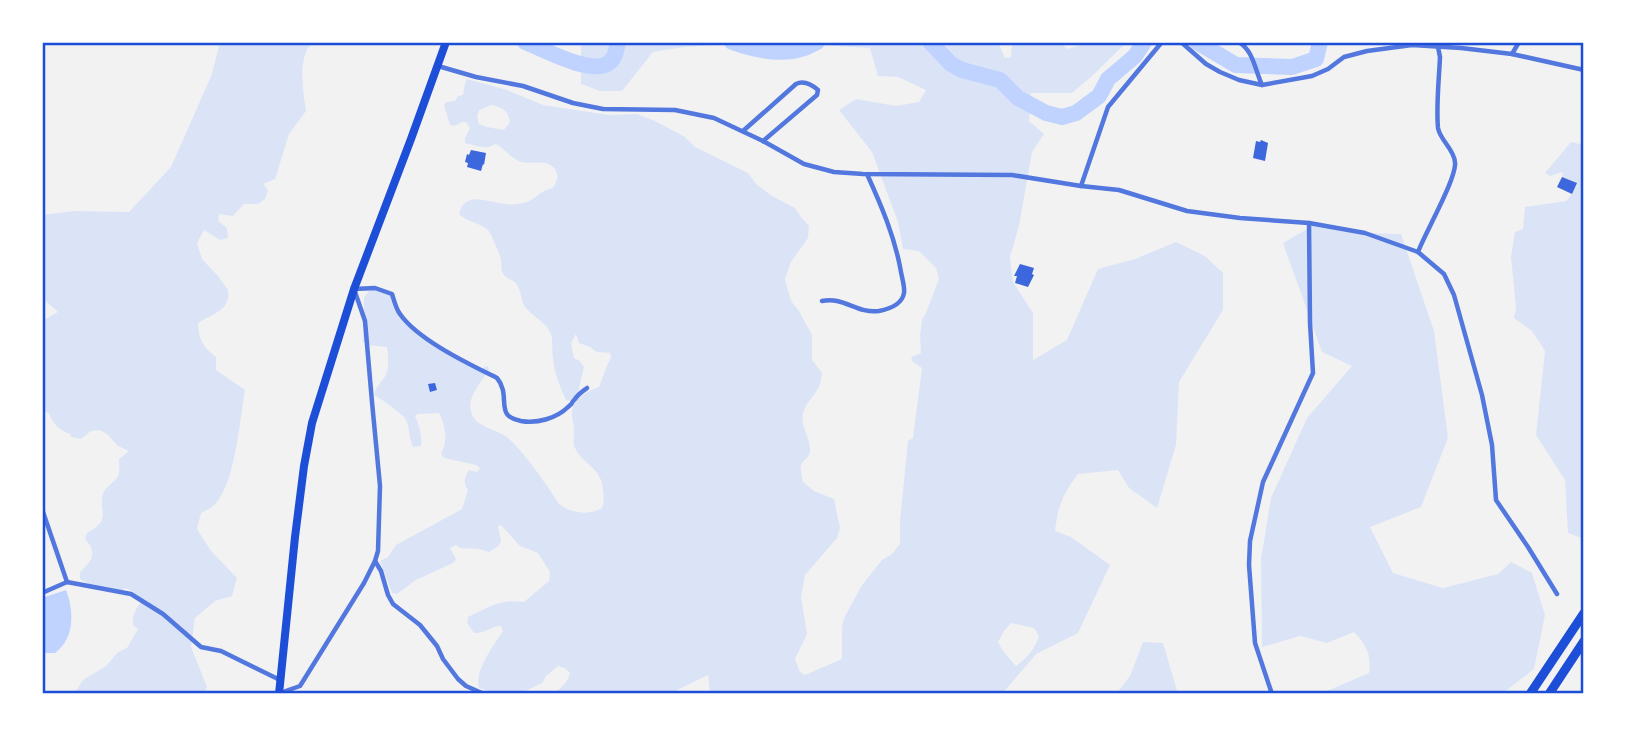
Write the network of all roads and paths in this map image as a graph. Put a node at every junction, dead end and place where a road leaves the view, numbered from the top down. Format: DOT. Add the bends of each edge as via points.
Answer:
graph roads {
  1 [pos="446,42"];
  2 [pos="1162,42"];
  3 [pos="1181,42"];
  4 [pos="1238,42"];
  5 [pos="1519,42"];
  6 [pos="1438,47"];
  7 [pos="1512,54"];
  8 [pos="438,66"];
  9 [pos="1584,70"];
  10 [pos="1261,82"];
  11 [pos="743,131"];
  12 [pos="764,141"];
  13 [pos="867,174"];
  14 [pos="1081,186"];
  15 [pos="1309,223"];
  16 [pos="1418,252"];
  17 [pos="354,289"];
  18 [pos="821,301"];
  19 [pos="587,388"];
  20 [pos="42,509"];
  21 [pos="375,561"];
  22 [pos="67,582"];
  23 [pos="42,593"];
  24 [pos="1557,594"];
  25 [pos="1584,613"];
  26 [pos="1584,641"];
  27 [pos="280,680"];
  28 [pos="279,694"];
  29 [pos="484,694"];
  30 [pos="1272,694"];
  31 [pos="1530,694"];
  32 [pos="1549,694"];
  1 -- 8 [label="highway"];
  2 -- 14 [label="street" via="1108,107"];
  3 -- 10 [label="street" via="1220,72"];
  4 -- 10 [label="street" via="1248,50"];
  5 -- 7 [label="street"];
  6 -- 7 [label="street"];
  6 -- 10 [label="street" via="1367,51 1344,57 1312,76"];
  6 -- 16 [label="street" via="1438,131 1451,150 1454,172"];
  7 -- 9 [label="street"];
  8 -- 11 [label="street" via="573,103 675,110 714,118"];
  8 -- 17 [label="highway"];
  11 -- 12 [label="street"];
  11 -- 12 [label="street" via="801,81 818,90"];
  12 -- 13 [label="street" via="804,164"];
  13 -- 14 [label="street" via="1012,175"];
  13 -- 18 [label="street" via="898,253 904,294 892,308 877,312 837,299"];
  14 -- 15 [label="street" via="1119,190 1187,211"];
  15 -- 16 [label="street" via="1365,233"];
  15 -- 30 [label="street" via="1313,373 1262,482 1250,541 1255,643"];
  16 -- 24 [label="street" via="1444,274 1454,295 1490,433 1496,500"];
  17 -- 19 [label="street" via="392,294 400,314 418,333 498,377 509,417 529,422 554,416"];
  17 -- 21 [label="street" via="365,321 380,485"];
  17 -- 27 [label="highway" via="308,444"];
  20 -- 22 [label="street"];
  21 -- 28 [label="street" via="300,686"];
  21 -- 29 [label="street" via="393,604 420,625 466,686"];
  22 -- 23 [label="street"];
  22 -- 27 [label="street" via="131,594 201,647 221,651"];
  25 -- 31 [label="highway"];
  26 -- 32 [label="highway"];
  27 -- 28 [label="highway"];
}
